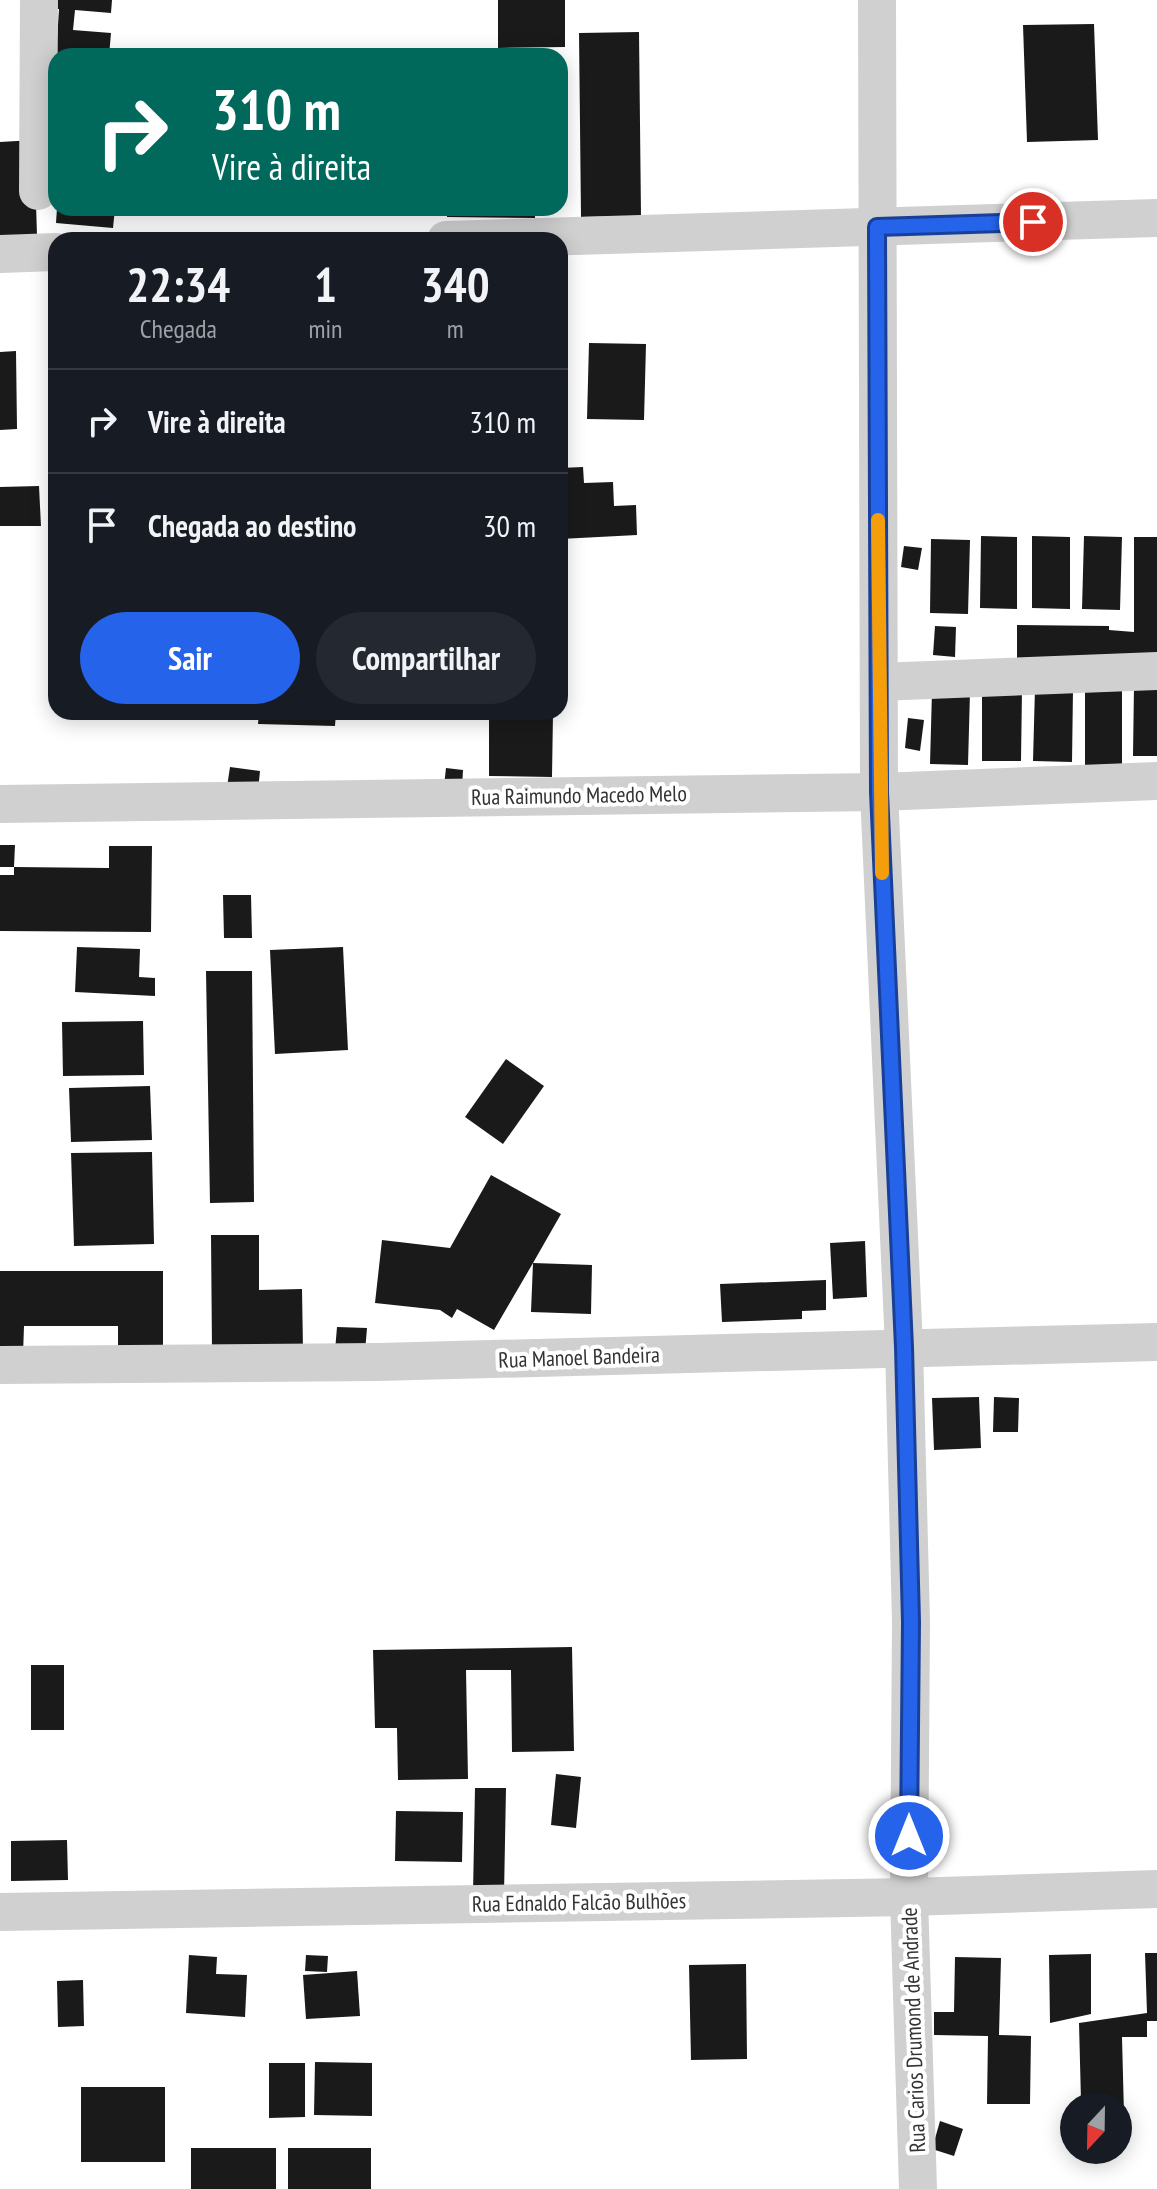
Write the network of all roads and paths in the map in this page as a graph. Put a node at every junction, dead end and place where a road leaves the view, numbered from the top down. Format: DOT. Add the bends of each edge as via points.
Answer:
graph roads {
  1 [pos="39,0"];
  2 [pos="877,0"];
  3 [pos="38,191"];
  4 [pos="1157,218"];
  5 [pos="877,227"];
  6 [pos="568,236"];
  7 [pos="48,252"];
  8 [pos="0,254"];
  9 [pos="1157,671"];
  10 [pos="879,682"];
  11 [pos="1157,781"];
  12 [pos="879,792"];
  13 [pos="0,804"];
  14 [pos="1157,1342"];
  15 [pos="904,1347"];
  16 [pos="0,1365"];
  17 [pos="1157,1889"];
  18 [pos="909,1897"];
  19 [pos="0,1912"];
  20 [pos="918,2189"];
  1 -- 3 [label="street"];
  2 -- 5 [label="street, Rua Carios Drumond de Andrade"];
  4 -- 5 [label="street"];
  5 -- 6 [label="street"];
  5 -- 10 [label="street, Rua Carios Drumond de Andrade"];
  7 -- 8 [label="street"];
  9 -- 10 [label="street"];
  10 -- 12 [label="street, Rua Carios Drumond de Andrade"];
  11 -- 12 [label="street, Rua Raimundo Macedo Melo"];
  12 -- 13 [label="street, Rua Raimundo Macedo Melo"];
  12 -- 15 [label="street, Rua Carios Drumond de Andrade"];
  14 -- 15 [label="street, Rua Manoel Bandeira"];
  15 -- 16 [label="street, Rua Manoel Bandeira" via="378,1362"];
  15 -- 18 [label="street, Rua Carios Drumond de Andrade" via="911,1622"];
  17 -- 18 [label="street, Rua Ednaldo Falcão Bulhões"];
  18 -- 19 [label="street, Rua Ednaldo Falcão Bulhões"];
  18 -- 20 [label="street, Rua Carios Drumond de Andrade"];
}
